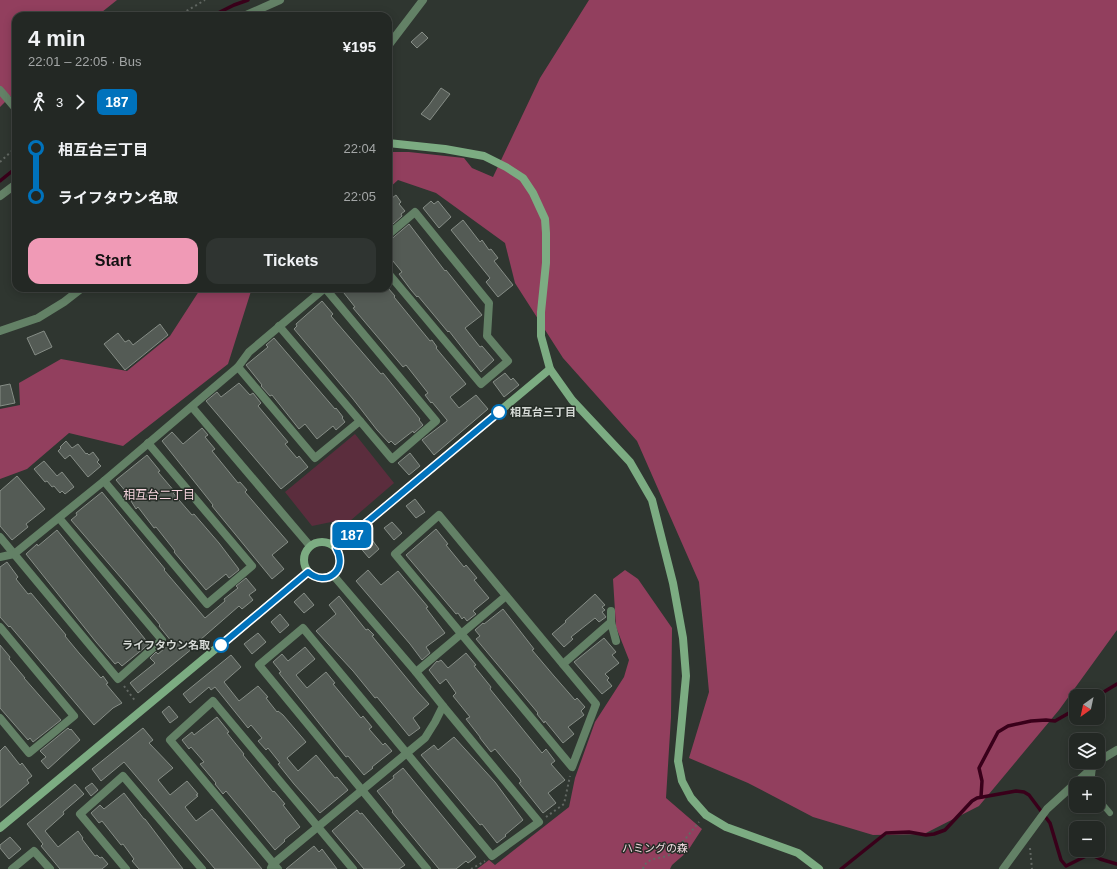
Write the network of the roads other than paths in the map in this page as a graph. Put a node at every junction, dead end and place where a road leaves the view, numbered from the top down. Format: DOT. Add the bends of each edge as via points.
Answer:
graph roads {
  1 [pos="280,0"];
  2 [pos="423,0"];
  3 [pos="253,12"];
  4 [pos="392,41"];
  5 [pos="0,90"];
  6 [pos="12,104"];
  7 [pos="392,143"];
  8 [pos="12,187"];
  9 [pos="0,196"];
  10 [pos="392,232"];
  11 [pos="392,279"];
  12 [pos="77,292"];
  13 [pos="320,292"];
  14 [pos="328,292"];
  15 [pos="279,326"];
  16 [pos="0,331"];
  17 [pos="238,367"];
  18 [pos="550,368"];
  19 [pos="192,407"];
  20 [pos="360,421"];
  21 [pos="148,443"];
  22 [pos="104,481"];
  23 [pos="59,518"];
  24 [pos="0,537"];
  25 [pos="310,546"];
  26 [pos="336,548"];
  27 [pos="14,554"];
  28 [pos="0,557"];
  29 [pos="308,572"];
  30 [pos="333,575"];
  31 [pos="506,596"];
  32 [pos="611,611"];
  33 [pos="611,622"];
  34 [pos="0,627"];
  35 [pos="461,634"];
  36 [pos="616,641"];
  37 [pos="563,664"];
  38 [pos="416,672"];
  39 [pos="443,706"];
  40 [pos="0,718"];
  41 [pos="1117,750"];
  42 [pos="407,752"];
  43 [pos="1105,757"];
  44 [pos="1091,769"];
  45 [pos="363,790"];
  46 [pos="1105,807"];
  47 [pos="1110,813"];
  48 [pos="318,826"];
  49 [pos="0,828"];
  50 [pos="274,867"];
  51 [pos="12,869"];
  52 [pos="50,869"];
  53 [pos="126,869"];
  54 [pos="202,869"];
  55 [pos="353,869"];
  56 [pos="427,869"];
  57 [pos="819,869"];
  58 [pos="1003,869"];
  1 -- 3 [label="street"];
  2 -- 4 [label="street"];
  5 -- 6 [label="street"];
  7 -- 18 [label="street" via="484,156 523,178 545,219 546,255 541,312 542,336"];
  8 -- 9 [label="street"];
  10 -- 11 [label="street" via="415,212 489,303 487,336 508,361 481,384"];
  12 -- 16 [label="street" via="38,318"];
  13 -- 15 [label="street"];
  14 -- 20 [label="street" via="436,421 392,459"];
  15 -- 17 [label="street" via="249,352"];
  15 -- 20 [label="street"];
  17 -- 19 [label="street"];
  17 -- 20 [label="street" via="315,458"];
  18 -- 26 [label="street"];
  18 -- 57 [label="street" via="572,400 630,462 652,500 673,582 683,638 686,676 678,761 682,781 691,798 706,815 726,827 798,853"];
  19 -- 21 [label="street"];
  19 -- 25 [label="street"];
  21 -- 22 [label="street"];
  21 -- 22 [label="street" via="252,566 207,604"];
  22 -- 23 [label="street"];
  23 -- 27 [label="street"];
  23 -- 27 [label="street" via="162,640 118,679"];
  24 -- 27 [label="street"];
  25 -- 26 [label="street" via="326,542"];
  25 -- 29 [label="street" via="304,556"];
  26 -- 30 [label="street" via="340,559"];
  27 -- 28 [label="street"];
  29 -- 30 [label="street" via="312,576 323,578"];
  29 -- 49 [label="street"];
  30 -- 38 [label="street"];
  31 -- 35 [label="street"];
  31 -- 35 [label="street" via="439,515 395,554"];
  31 -- 37 [label="street"];
  32 -- 33 [label="street"];
  33 -- 36 [label="street"];
  33 -- 37 [label="street"];
  34 -- 40 [label="street" via="74,716 29,753"];
  35 -- 37 [label="street" via="572,767 596,704"];
  35 -- 38 [label="street"];
  38 -- 39 [label="street"];
  39 -- 42 [label="street" via="425,738"];
  39 -- 42 [label="street" via="539,822 492,856"];
  41 -- 43 [label="street"];
  42 -- 45 [label="street"];
  42 -- 45 [label="street" via="302,628 258,665"];
  44 -- 58 [label="street" via="1046,809"];
  45 -- 48 [label="street"];
  45 -- 56 [label="street"];
  46 -- 47 [label="lane"];
  48 -- 50 [label="street"];
  48 -- 50 [label="street" via="213,701 170,740"];
  48 -- 55 [label="street"];
  51 -- 52 [label="street" via="34,851"];
  53 -- 54 [label="street" via="80,814 123,776"];
}
